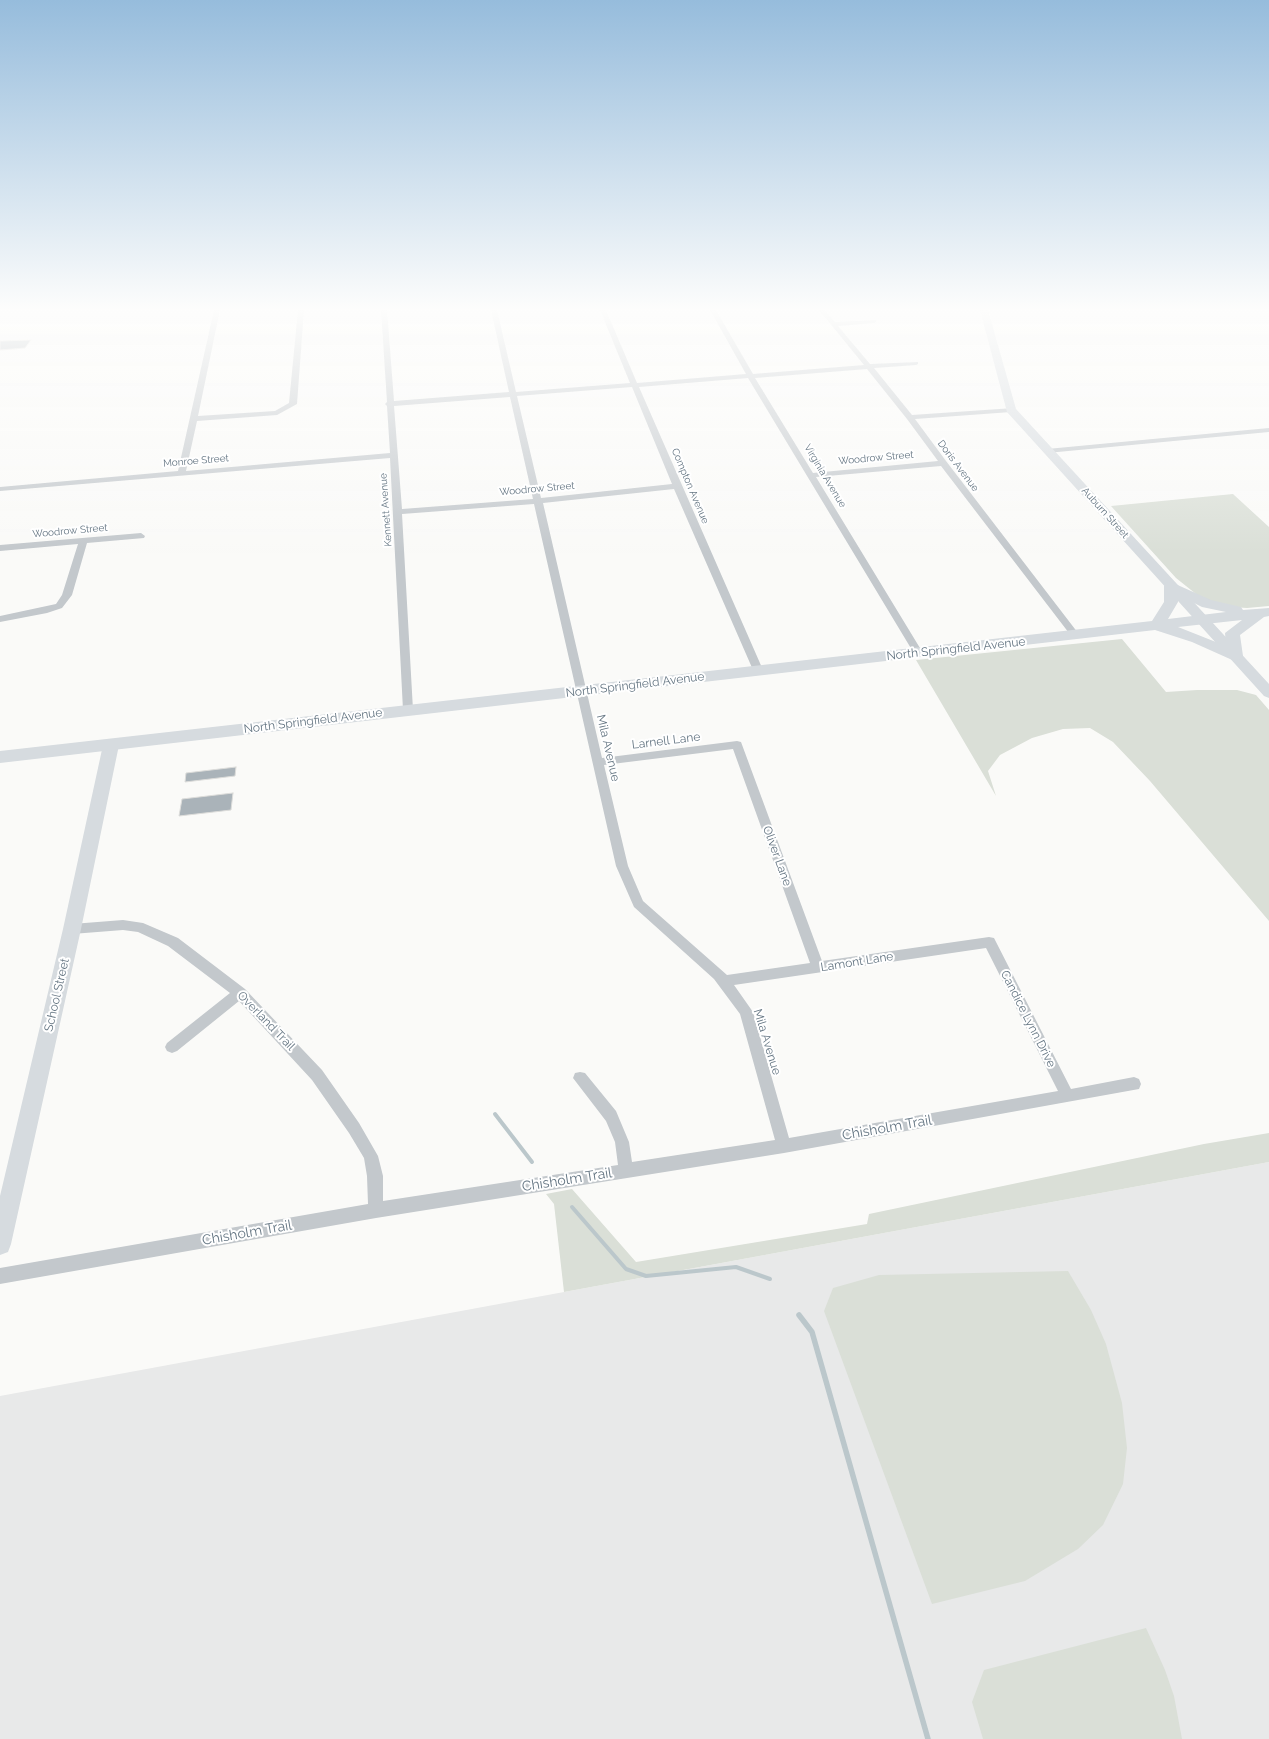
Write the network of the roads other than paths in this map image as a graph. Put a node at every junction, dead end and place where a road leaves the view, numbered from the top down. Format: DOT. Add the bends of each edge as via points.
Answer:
graph roads {
  1 [pos="199,391"];
  2 [pos="294,391"];
  3 [pos="389,391"];
  4 [pos="557,391"];
  5 [pos="638,391"];
  6 [pos="760,391"];
  7 [pos="889,391"];
  8 [pos="1006,391"];
  9 [pos="514,394"];
  10 [pos="390,404"];
  11 [pos="1011,410"];
  12 [pos="910,417"];
  13 [pos="193,419"];
  14 [pos="1269,430"];
  15 [pos="1048,451"];
  16 [pos="394,455"];
  17 [pos="943,463"];
  18 [pos="182,472"];
  19 [pos="812,475"];
  20 [pos="677,486"];
  21 [pos="0,489"];
  22 [pos="537,500"];
  23 [pos="398,512"];
  24 [pos="141,536"];
  25 [pos="83,541"];
  26 [pos="0,548"];
  27 [pos="1171,586"];
  28 [pos="1265,613"];
  29 [pos="0,619"];
  30 [pos="1201,620"];
  31 [pos="1157,625"];
  32 [pos="1075,635"];
  33 [pos="918,653"];
  34 [pos="1235,656"];
  35 [pos="758,670"];
  36 [pos="582,692"];
  37 [pos="1269,693"];
  38 [pos="408,710"];
  39 [pos="111,745"];
  40 [pos="736,745"];
  41 [pos="0,757"];
  42 [pos="598,762"];
  43 [pos="72,929"];
  44 [pos="990,942"];
  45 [pos="818,968"];
  46 [pos="724,981"];
  47 [pos="240,992"];
  48 [pos="172,1047"];
  49 [pos="580,1078"];
  50 [pos="1134,1084"];
  51 [pos="1067,1095"];
  52 [pos="784,1146"];
  53 [pos="626,1171"];
  54 [pos="376,1210"];
  55 [pos="0,1244"];
  56 [pos="0,1276"];
  1 -- 13 [label="street"];
  2 -- 13 [label="street" via="293,404 277,413"];
  3 -- 10 [label="street, Kennett Avenue"];
  4 -- 9 [label="street"];
  5 -- 20 [label="street, Compton Avenue"];
  6 -- 19 [label="street, Virginia Avenue"];
  7 -- 12 [label="street, Doris Avenue"];
  8 -- 11 [label="main road, Auburn Street"];
  9 -- 10 [label="street"];
  9 -- 22 [label="street, Mila Avenue"];
  10 -- 16 [label="street, Kennett Avenue"];
  11 -- 12 [label="street"];
  11 -- 15 [label="main road, Auburn Street"];
  12 -- 17 [label="street, Doris Avenue"];
  13 -- 18 [label="street"];
  14 -- 15 [label="street"];
  15 -- 27 [label="main road, Auburn Street"];
  16 -- 18 [label="street, Monroe Street"];
  16 -- 23 [label="street, Kennett Avenue"];
  17 -- 19 [label="street, Woodrow Street"];
  17 -- 32 [label="street, Doris Avenue"];
  18 -- 21 [label="street, Monroe Street"];
  19 -- 33 [label="street, Virginia Avenue"];
  20 -- 22 [label="street, Woodrow Street"];
  20 -- 35 [label="street, Compton Avenue"];
  22 -- 23 [label="street, Woodrow Street"];
  22 -- 36 [label="street, Mila Avenue"];
  23 -- 38 [label="street, Kennett Avenue"];
  24 -- 25 [label="street, Woodrow Street"];
  25 -- 26 [label="street, Woodrow Street"];
  25 -- 29 [label="street" via="67,595 59,606"];
  27 -- 28 [label="main road" via="1215,607"];
  27 -- 30 [label="main road, Auburn Street"];
  27 -- 31 [label="main road" via="1170,602"];
  28 -- 30 [label="main road, North Springfield Avenue"];
  28 -- 34 [label="main road" via="1233,633"];
  30 -- 31 [label="main road, North Springfield Avenue"];
  30 -- 34 [label="main road, Auburn Street"];
  31 -- 32 [label="main road, North Springfield Avenue"];
  31 -- 34 [label="main road"];
  32 -- 33 [label="main road, North Springfield Avenue"];
  33 -- 35 [label="main road, North Springfield Avenue"];
  34 -- 37 [label="main road, Auburn Street"];
  35 -- 36 [label="main road, North Springfield Avenue"];
  36 -- 38 [label="main road, North Springfield Avenue"];
  36 -- 42 [label="street, Mila Avenue"];
  38 -- 39 [label="main road, North Springfield Avenue"];
  39 -- 41 [label="main road, North Springfield Avenue"];
  39 -- 43 [label="main road, School Street"];
  40 -- 42 [label="street, Larnell Lane"];
  40 -- 45 [label="street, Oliver Lane"];
  42 -- 46 [label="street, Mila Avenue" via="622,866 638,904"];
  43 -- 47 [label="street, Overland Trail" via="123,925 139,928 173,942"];
  43 -- 55 [label="main road, School Street"];
  44 -- 45 [label="street, Lamont Lane"];
  44 -- 51 [label="street, Candice Lynn Drive"];
  45 -- 46 [label="street, Lamont Lane"];
  46 -- 52 [label="street, Mila Avenue" via="746,1012"];
  47 -- 48 [label="street"];
  47 -- 54 [label="street, Overland Trail" via="317,1075 354,1128 371,1156 375,1176"];
  49 -- 53 [label="street" via="611,1116 622,1142"];
  50 -- 51 [label="street, Chisholm Trail"];
  51 -- 52 [label="street, Chisholm Trail"];
  52 -- 53 [label="street, Chisholm Trail"];
  53 -- 54 [label="street, Chisholm Trail"];
  54 -- 56 [label="street, Chisholm Trail"];
}
